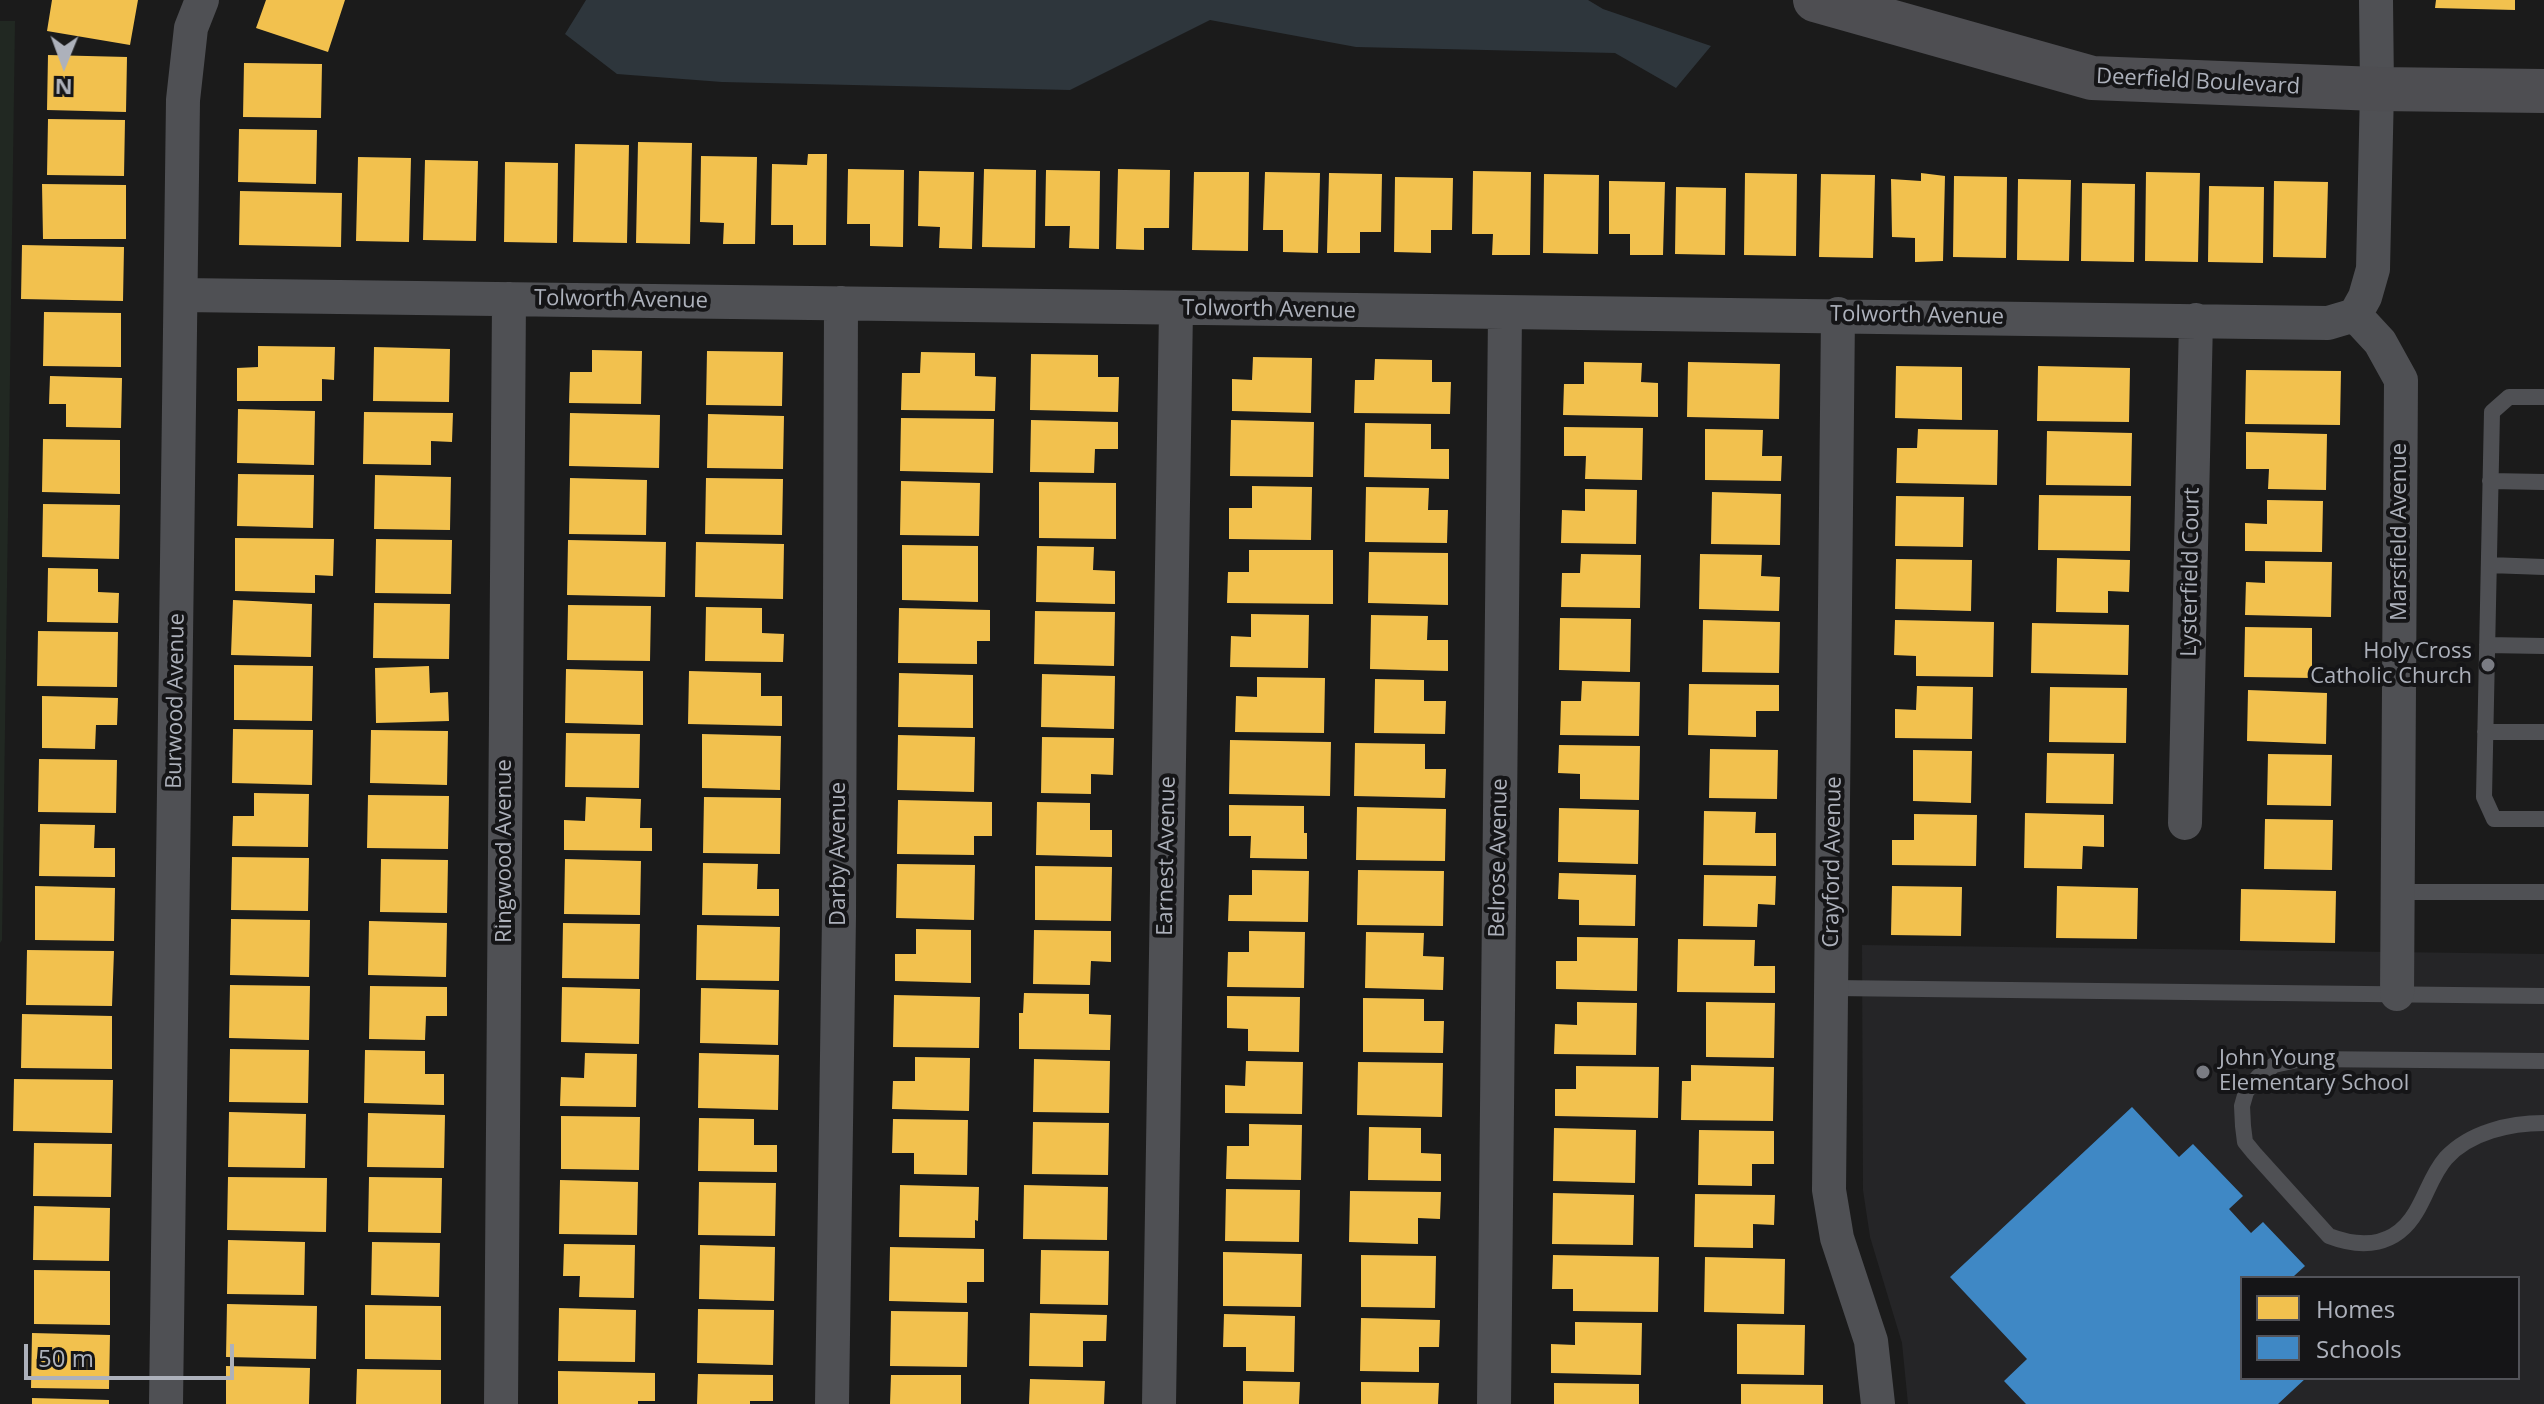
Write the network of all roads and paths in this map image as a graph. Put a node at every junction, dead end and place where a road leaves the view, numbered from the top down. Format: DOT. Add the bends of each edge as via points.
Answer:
graph roads {
  1 [pos="202,0"];
  2 [pos="1815,0"];
  3 [pos="2376,0"];
  4 [pos="2377,89"];
  5 [pos="2544,91"];
  6 [pos="182,295"];
  7 [pos="509,299"];
  8 [pos="841,303"];
  9 [pos="1176,309"];
  10 [pos="1505,313"];
  11 [pos="1838,314"];
  12 [pos="2355,315"];
  13 [pos="2196,320"];
  14 [pos="2544,397"];
  15 [pos="2490,481"];
  16 [pos="2544,482"];
  17 [pos="2489,565"];
  18 [pos="2544,567"];
  19 [pos="2487,645"];
  20 [pos="2544,646"];
  21 [pos="2485,732"];
  22 [pos="2544,732"];
  23 [pos="2544,819"];
  24 [pos="2185,823"];
  25 [pos="2397,892"];
  26 [pos="2544,892"];
  27 [pos="1832,988"];
  28 [pos="2397,994"];
  29 [pos="2544,996"];
  30 [pos="2544,1061"];
  31 [pos="2544,1123"];
  32 [pos="166,1404"];
  33 [pos="501,1404"];
  34 [pos="832,1404"];
  35 [pos="1159,1404"];
  36 [pos="1494,1404"];
  37 [pos="1878,1404"];
  1 -- 6 [label="street, Burwood Avenue" via="191,28 183,100"];
  2 -- 4 [label="street, Deerfield Boulevard" via="2092,78"];
  3 -- 4 [label="street"];
  4 -- 5 [label="street, Deerfield Boulevard"];
  4 -- 12 [label="street" via="2373,269"];
  6 -- 7 [label="street, Tolworth Avenue"];
  6 -- 32 [label="street, Burwood Avenue"];
  7 -- 8 [label="street, Tolworth Avenue"];
  7 -- 33 [label="street, Ringwood Avenue"];
  8 -- 9 [label="street, Tolworth Avenue"];
  8 -- 34 [label="street, Darby Avenue"];
  9 -- 10 [label="street, Tolworth Avenue"];
  9 -- 35 [label="street, Earnest Avenue"];
  10 -- 11 [label="street, Tolworth Avenue"];
  10 -- 36 [label="street, Belrose Avenue"];
  11 -- 13 [label="street, Tolworth Avenue"];
  11 -- 27 [label="street, Crayford Avenue"];
  12 -- 13 [label="street, Tolworth Avenue" via="2328,323"];
  12 -- 25 [label="street, Marsfield Avenue" via="2380,342 2401,380"];
  13 -- 24 [label="street, Lysterfield Court"];
  14 -- 15 [label="lane" via="2509,397 2492,412"];
  15 -- 16 [label="lane"];
  15 -- 17 [label="lane"];
  17 -- 18 [label="lane"];
  17 -- 19 [label="lane"];
  19 -- 20 [label="lane"];
  19 -- 21 [label="lane"];
  21 -- 22 [label="lane"];
  21 -- 23 [label="lane" via="2484,797 2494,819"];
  25 -- 26 [label="lane"];
  25 -- 28 [label="street, Marsfield Avenue"];
  27 -- 28 [label="lane"];
  27 -- 37 [label="street, Crayford Avenue" via="1829,1190 1837,1238 1871,1341"];
  28 -- 29 [label="lane"];
  30 -- 31 [label="lane" via="2302,1059 2274,1065 2258,1077 2242,1106 2245,1142 2329,1236 2348,1243 2380,1244 2406,1226 2447,1157 2478,1134"];
}
